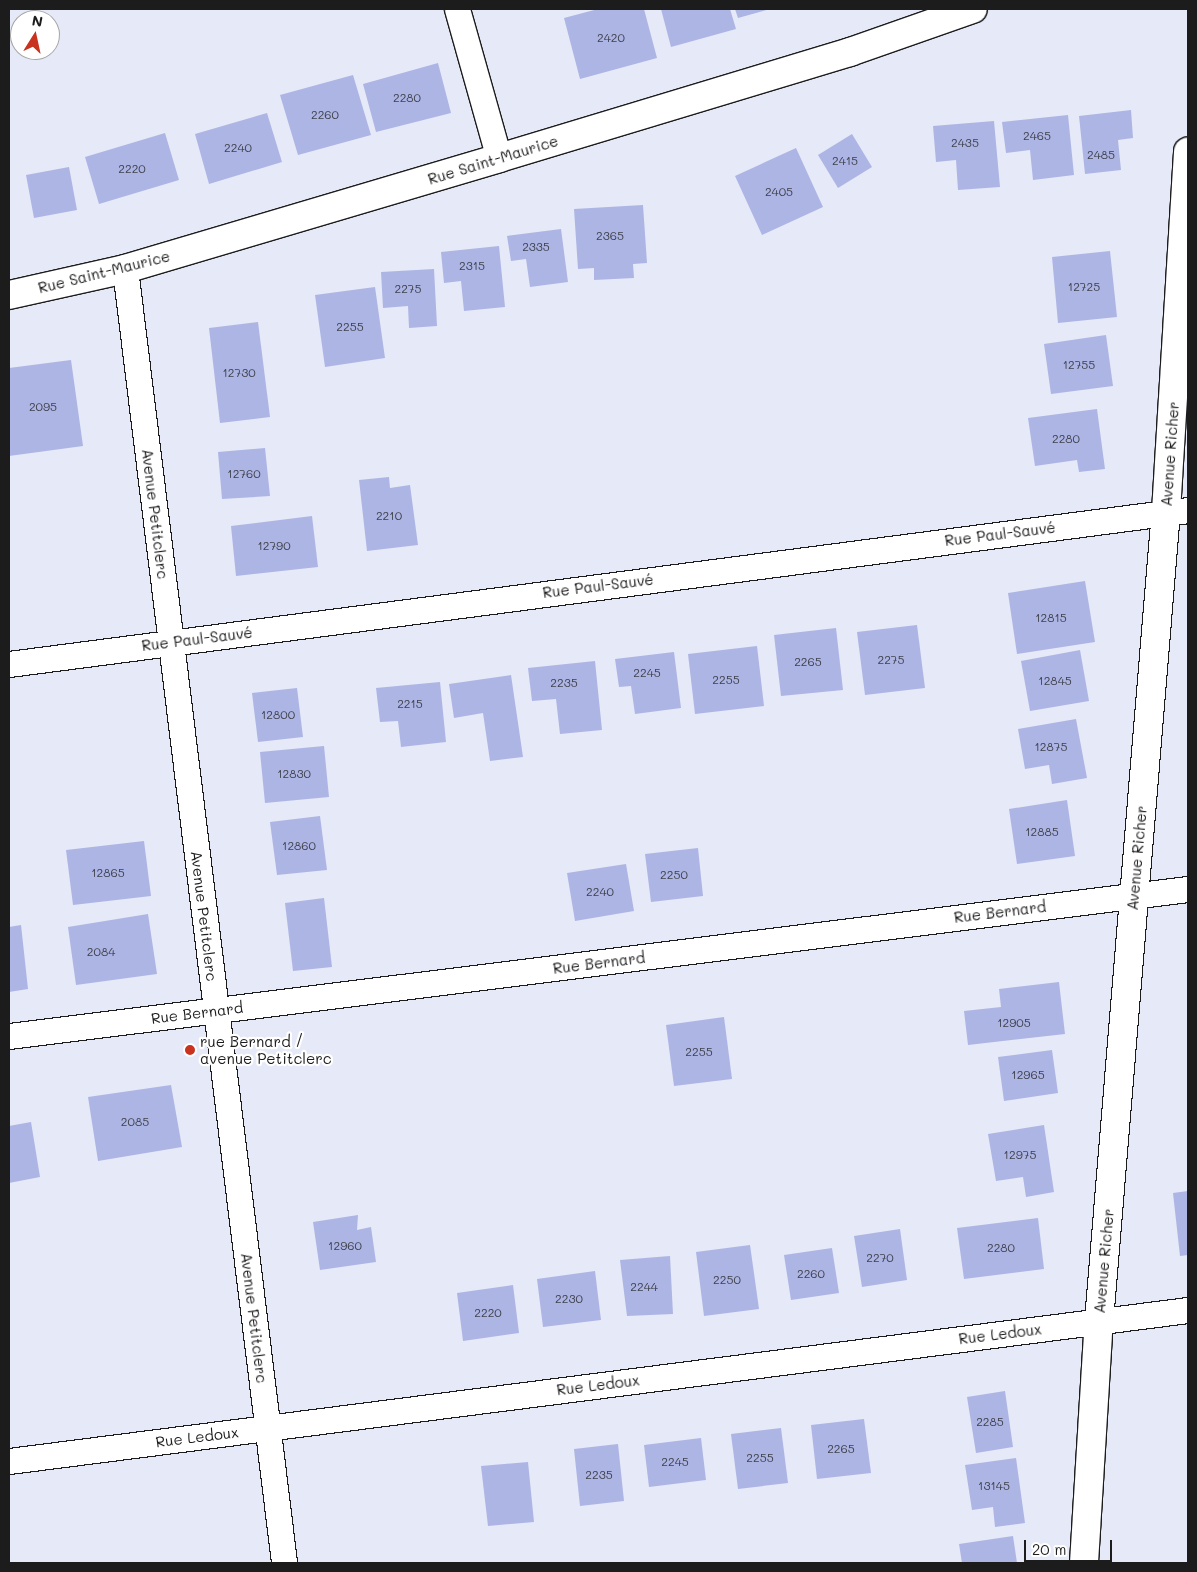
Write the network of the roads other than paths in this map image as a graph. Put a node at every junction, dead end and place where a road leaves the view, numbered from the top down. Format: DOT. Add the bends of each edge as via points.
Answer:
graph roads {
  1 [pos="458,9"];
  2 [pos="973,9"];
  3 [pos="1188,152"];
  4 [pos="499,158"];
  5 [pos="125,269"];
  6 [pos="9,295"];
  7 [pos="1177,511"];
  8 [pos="170,642"];
  9 [pos="9,664"];
  10 [pos="1188,889"];
  11 [pos="1134,896"];
  12 [pos="216,1010"];
  13 [pos="9,1036"];
  14 [pos="1188,1310"];
  15 [pos="1100,1321"];
  16 [pos="268,1428"];
  17 [pos="9,1461"];
  18 [pos="284,1563"];
  19 [pos="1084,1563"];
  1 -- 4 [label="street"];
  2 -- 4 [label="street, Rue Saint-Maurice" via="850,52"];
  3 -- 7 [label="street, Avenue Richer"];
  4 -- 5 [label="street, Rue Saint-Maurice"];
  5 -- 6 [label="street, Rue Saint-Maurice"];
  5 -- 8 [label="street, Avenue Petitclerc"];
  7 -- 8 [label="street, Rue Paul-Sauvé"];
  7 -- 11 [label="street, Avenue Richer"];
  8 -- 9 [label="street, Rue Paul-Sauvé"];
  8 -- 12 [label="street, Avenue Petitclerc"];
  10 -- 11 [label="street, Rue Bernard"];
  11 -- 12 [label="street, Rue Bernard"];
  11 -- 15 [label="street, Avenue Richer"];
  12 -- 13 [label="street, Rue Bernard"];
  12 -- 16 [label="street, Avenue Petitclerc"];
  14 -- 15 [label="street, Rue Ledoux"];
  15 -- 16 [label="street, Rue Ledoux"];
  15 -- 19 [label="street, Avenue Richer"];
  16 -- 17 [label="street, Rue Ledoux"];
  16 -- 18 [label="street, Avenue Petitclerc"];
}
